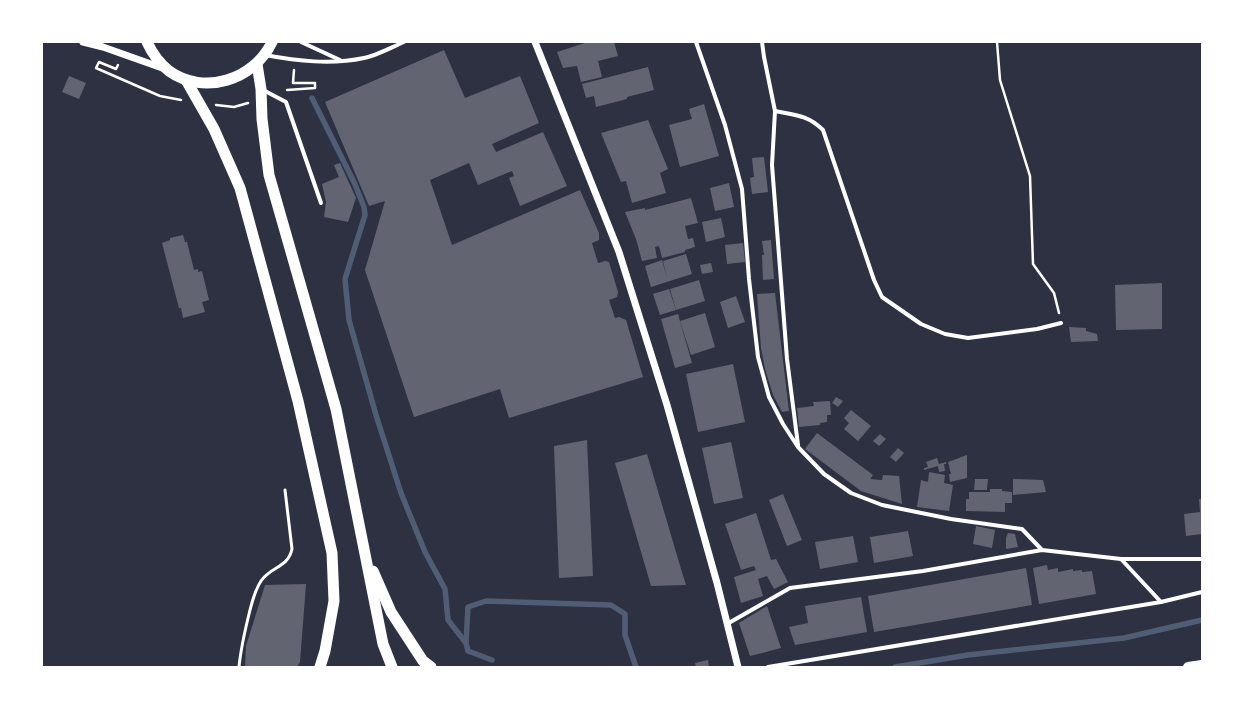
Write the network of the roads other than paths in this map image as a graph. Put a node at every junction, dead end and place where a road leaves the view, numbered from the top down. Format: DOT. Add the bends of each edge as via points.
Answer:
graph roads {
  1 [pos="84,42"];
  2 [pos="147,42"];
  3 [pos="272,42"];
  4 [pos="301,42"];
  5 [pos="404,42"];
  6 [pos="535,42"];
  7 [pos="696,42"];
  8 [pos="762,42"];
  9 [pos="261,59"];
  10 [pos="342,61"];
  11 [pos="169,70"];
  12 [pos="186,80"];
  13 [pos="261,89"];
  14 [pos="775,111"];
  15 [pos="321,203"];
  16 [pos="1061,323"];
  17 [pos="798,447"];
  18 [pos="285,490"];
  19 [pos="1042,550"];
  20 [pos="364,551"];
  21 [pos="1121,559"];
  22 [pos="1202,559"];
  23 [pos="1202,592"];
  24 [pos="1161,602"];
  25 [pos="727,624"];
  26 [pos="1202,665"];
  27 [pos="239,667"];
  28 [pos="320,667"];
  29 [pos="392,667"];
  30 [pos="431,667"];
  31 [pos="738,667"];
  32 [pos="768,667"];
  33 [pos="1188,667"];
  1 -- 11 [label="street"];
  2 -- 11 [label="highway" via="154,55"];
  3 -- 9 [label="highway"];
  4 -- 10 [label="street"];
  5 -- 10 [label="street" via="365,58"];
  6 -- 25 [label="street" via="619,252 667,405"];
  7 -- 17 [label="street" via="725,126 742,189 758,357 769,397"];
  8 -- 14 [label="street"];
  9 -- 10 [label="street"];
  9 -- 12 [label="highway" via="242,75 224,82 205,84"];
  9 -- 13 [label="highway"];
  11 -- 12 [label="highway"];
  12 -- 28 [label="highway" via="214,129 240,188 298,400 332,553 334,601"];
  13 -- 15 [label="street" via="286,102"];
  13 -- 20 [label="highway" via="262,118 270,175 336,409"];
  14 -- 16 [label="street" via="805,118 815,122 823,130 882,297 921,324 945,334 968,338"];
  14 -- 17 [label="street" via="772,165 787,359"];
  17 -- 19 [label="street" via="824,474 851,493 882,505 951,519 1022,529"];
  18 -- 27 [label="lane" via="292,549 286,562 269,572 256,589 242,640"];
  19 -- 21 [label="street"];
  19 -- 25 [label="street" via="923,572 790,588"];
  20 -- 29 [label="highway" via="383,644"];
  20 -- 30 [label="highway" via="391,612 423,661"];
  21 -- 22 [label="street"];
  21 -- 24 [label="street"];
  23 -- 24 [label="street"];
  24 -- 32 [label="street"];
  25 -- 31 [label="street"];
  26 -- 33 [label="main road"];
}
